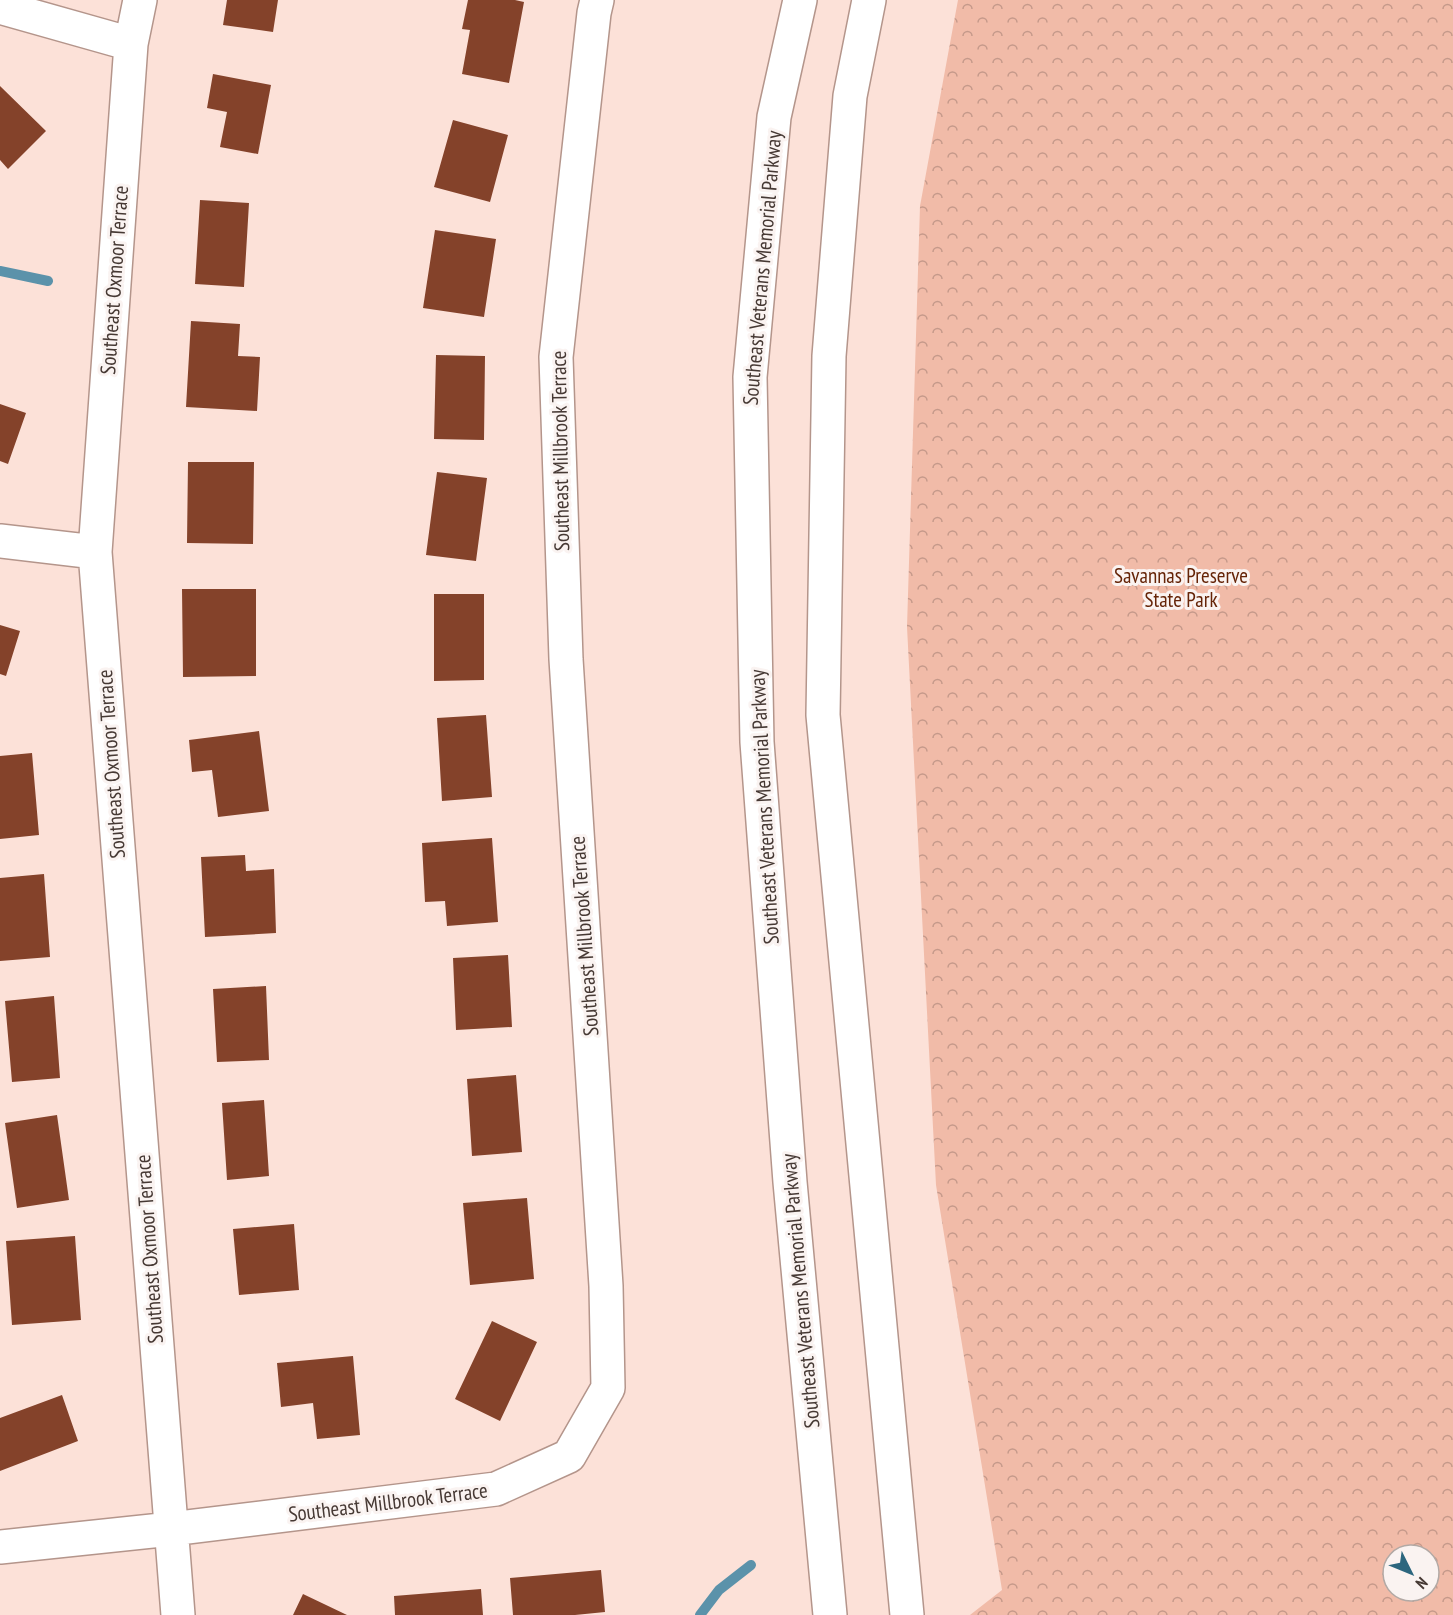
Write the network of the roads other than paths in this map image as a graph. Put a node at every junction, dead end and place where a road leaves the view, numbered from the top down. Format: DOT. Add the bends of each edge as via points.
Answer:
graph roads {
  1 [pos="140,0"];
  2 [pos="597,0"];
  3 [pos="800,0"];
  4 [pos="869,0"];
  5 [pos="0,7"];
  6 [pos="131,44"];
  7 [pos="0,541"];
  8 [pos="95,552"];
  9 [pos="171,1529"];
  10 [pos="0,1546"];
  11 [pos="178,1615"];
  12 [pos="830,1615"];
  13 [pos="908,1615"];
  1 -- 6 [label="street, Southeast Oxmoor Terrace"];
  2 -- 9 [label="street, Southeast Millbrook Terrace" via="556,357 566,659 606,1286 608,1388 569,1456 496,1489"];
  3 -- 12 [label="street, Southeast Veterans Memorial Parkway" via="774,117 750,377 752,495 758,766 790,1182"];
  4 -- 13 [label="street" via="850,96 829,356 823,715"];
  5 -- 6 [label="street"];
  6 -- 8 [label="street, Southeast Oxmoor Terrace"];
  7 -- 8 [label="street"];
  8 -- 9 [label="street, Southeast Oxmoor Terrace"];
  9 -- 10 [label="street, Southeast Millbrook Terrace"];
  9 -- 11 [label="street, Southeast Oxmoor Terrace"];
}
